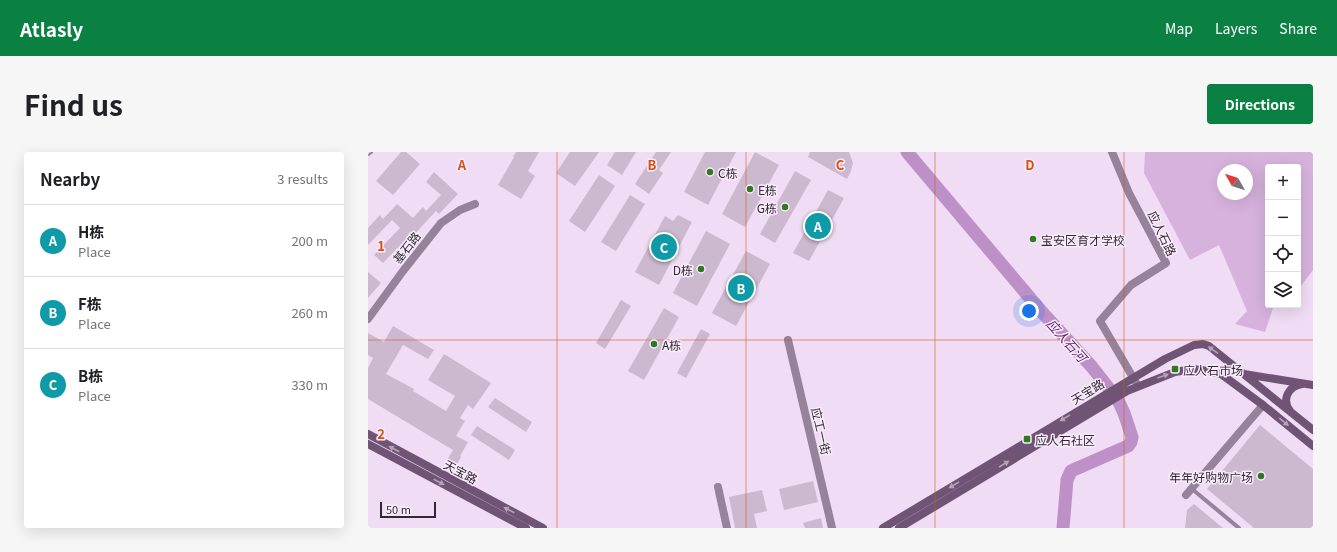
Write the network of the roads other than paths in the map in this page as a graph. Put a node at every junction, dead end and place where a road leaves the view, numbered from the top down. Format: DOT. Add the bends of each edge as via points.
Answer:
graph roads {
  1 [pos="371,152"];
  2 [pos="1112,152"];
  3 [pos="368,154"];
  4 [pos="475,204"];
  5 [pos="368,319"];
  6 [pos="788,340"];
  7 [pos="1243,374"];
  8 [pos="1133,378"];
  9 [pos="1309,385"];
  10 [pos="1138,386"];
  11 [pos="1124,387"];
  12 [pos="1101,401"];
  13 [pos="1263,405"];
  14 [pos="1291,413"];
  15 [pos="1313,430"];
  16 [pos="368,434"];
  17 [pos="368,444"];
  18 [pos="1313,446"];
  19 [pos="718,487"];
  20 [pos="1189,492"];
  21 [pos="526,528"];
  22 [pos="544,528"];
  23 [pos="727,528"];
  24 [pos="832,528"];
  25 [pos="883,528"];
  26 [pos="899,528"];
  27 [pos="1239,528"];
  1 -- 3 [label="lane"];
  2 -- 8 [label="street, 应人石路" via="1166,263 1131,285 1100,322"];
  4 -- 5 [label="street, 基石路" via="460,210 441,223"];
  6 -- 24 [label="street, 应工一街"];
  7 -- 8 [label="street, 天宝路, one-way" via="1203,344 1184,349"];
  7 -- 9 [label="street"];
  7 -- 14 [label="street"];
  8 -- 10 [label="street, 应人石路"];
  8 -- 11 [label="street, 天宝路"];
  9 -- 14 [label="street" via="1295,386 1287,394 1286,404"];
  10 -- 11 [label="street, 天宝路"];
  10 -- 13 [label="street, 天宝路, one-way" via="1174,372 1193,369 1221,374"];
  11 -- 12 [label="street, 天宝路"];
  12 -- 25 [label="street, 天宝路, one-way"];
  26 -- 12 [label="street, 天宝路, one-way"];
  13 -- 18 [label="street, 天宝路, one-way"];
  13 -- 20 [label="street"];
  14 -- 15 [label="street"];
  22 -- 16 [label="street, 天宝路, one-way"];
  17 -- 21 [label="street, 天宝路, one-way"];
  19 -- 23 [label="street"];
  20 -- 27 [label="lane"];
}
